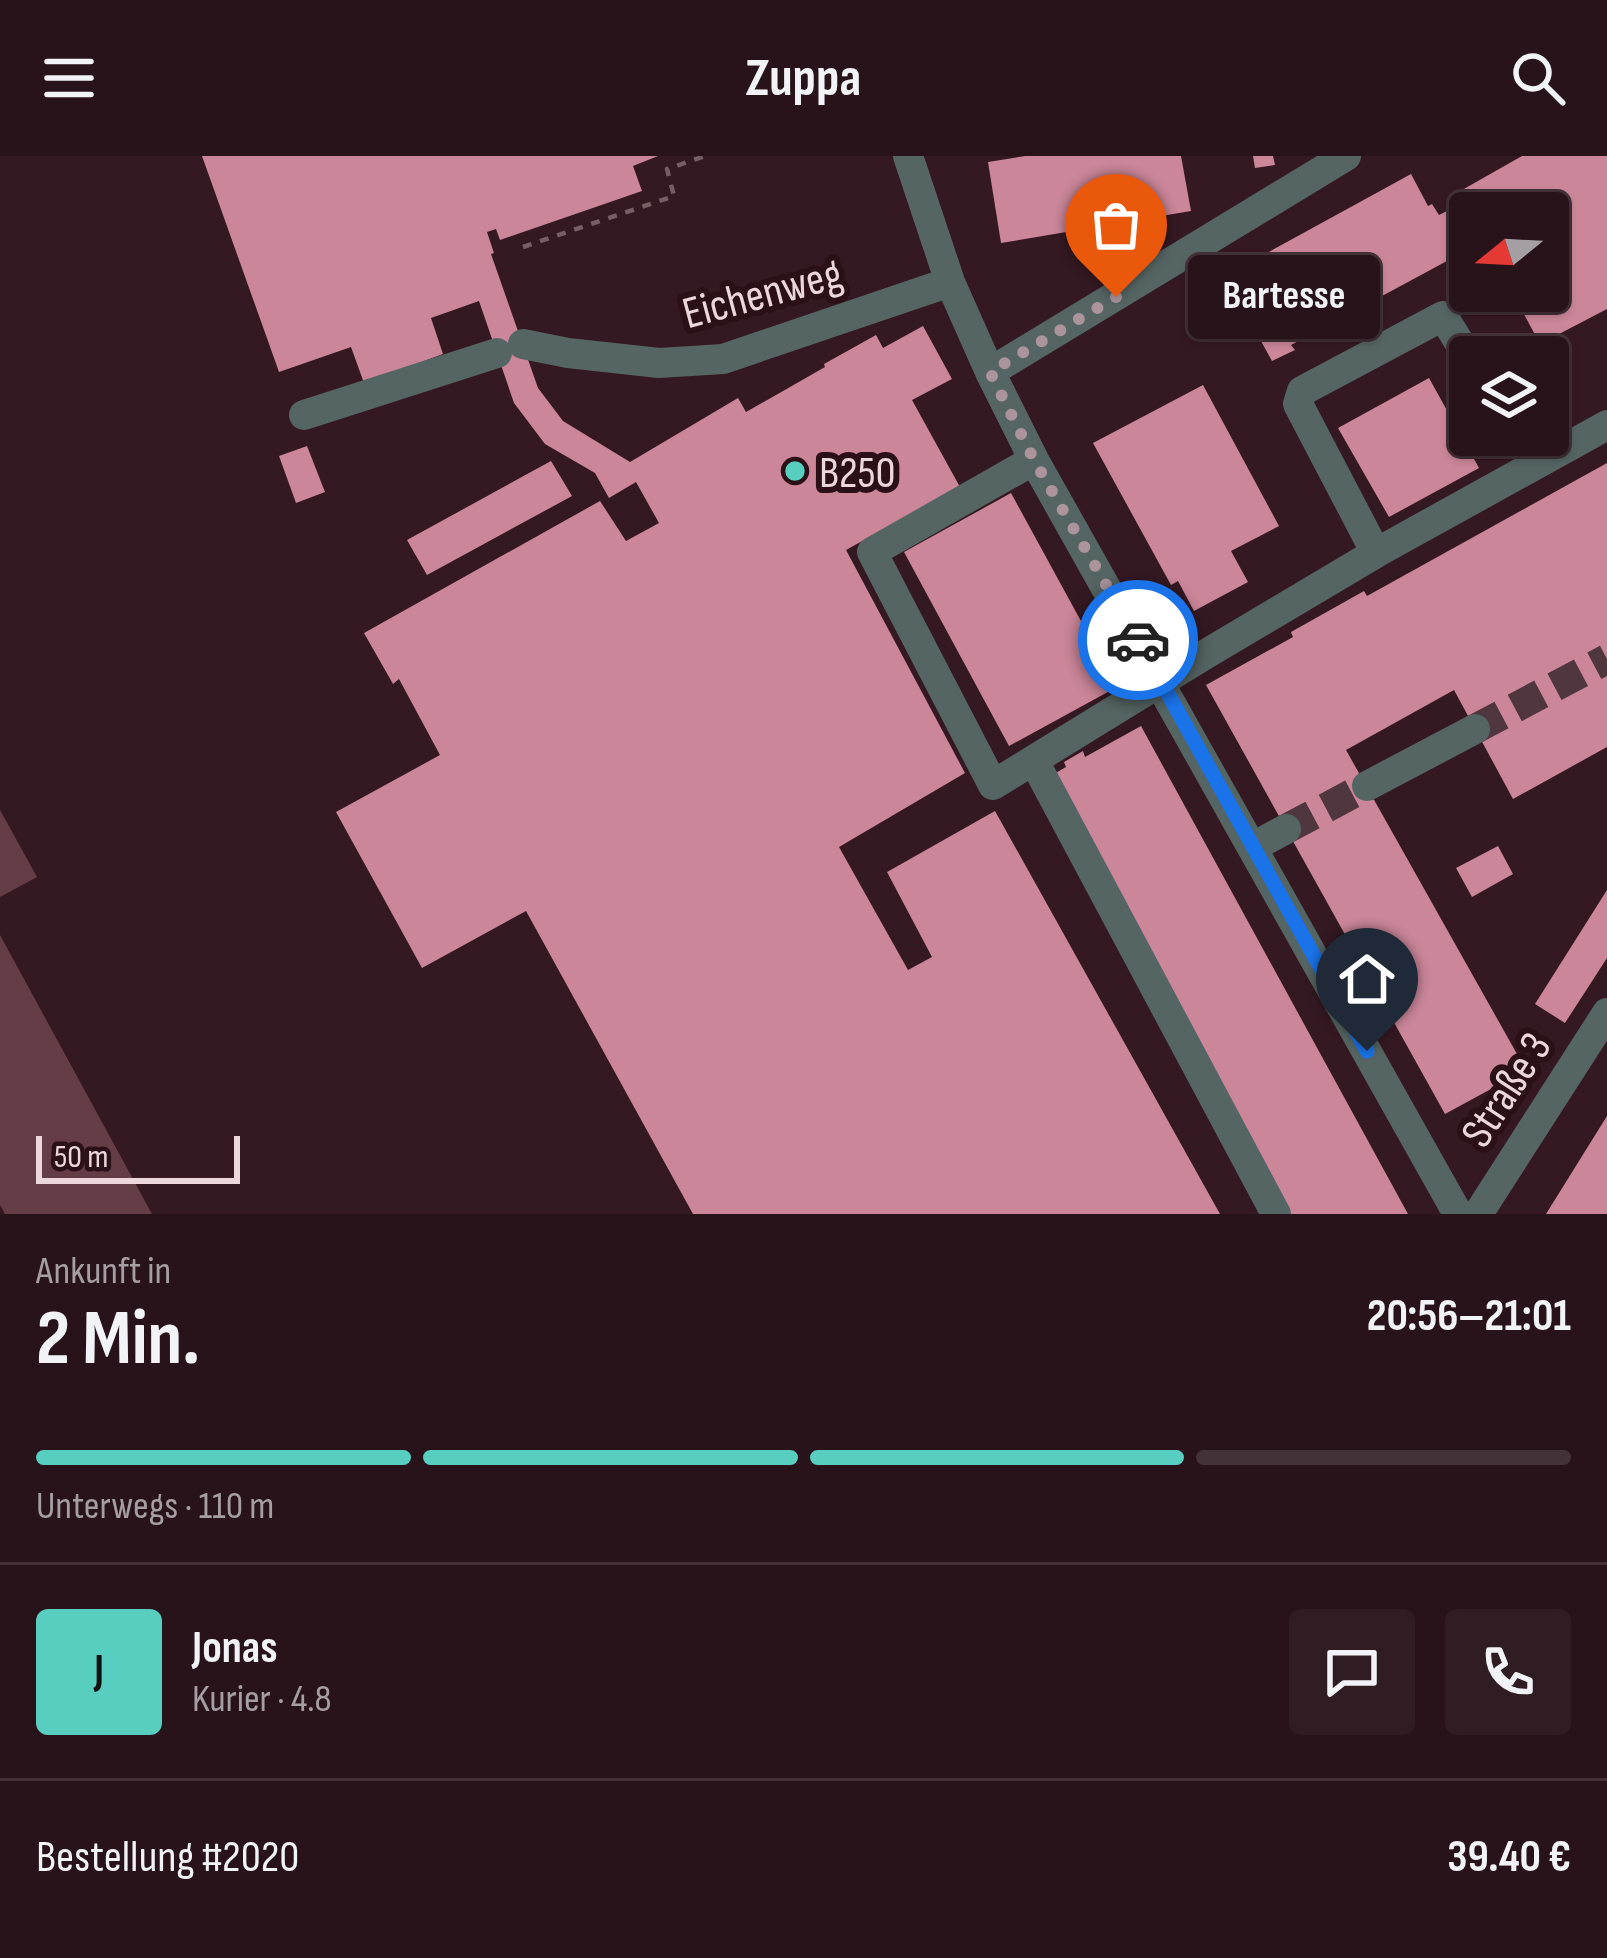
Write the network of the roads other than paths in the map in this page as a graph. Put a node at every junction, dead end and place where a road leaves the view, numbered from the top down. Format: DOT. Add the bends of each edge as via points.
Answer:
graph roads {
  1 [pos="908,156"];
  2 [pos="1344,156"];
  3 [pos="950,282"];
  4 [pos="1455,336"];
  5 [pos="990,372"];
  6 [pos="304,416"];
  7 [pos="1607,425"];
  8 [pos="1530,456"];
  9 [pos="1034,460"];
  10 [pos="1535,464"];
  11 [pos="1376,554"];
  12 [pos="1161,681"];
  13 [pos="1475,729"];
  14 [pos="1034,761"];
  15 [pos="1366,786"];
  16 [pos="1286,829"];
  17 [pos="1253,847"];
  18 [pos="1607,1013"];
  19 [pos="1276,1214"];
  20 [pos="1457,1214"];
  21 [pos="1478,1214"];
  1 -- 3 [label="lane"];
  2 -- 5 [label="lane"];
  3 -- 5 [label="lane"];
  3 -- 6 [label="lane, Eichenweg" via="723,358 659,363 510,349"];
  4 -- 11 [label="lane" via="1443,316 1302,391 1298,404"];
  5 -- 9 [label="lane"];
  7 -- 10 [label="lane"];
  8 -- 10 [label="lane"];
  9 -- 12 [label="lane"];
  9 -- 14 [label="lane" via="872,552 993,785"];
  10 -- 11 [label="lane"];
  11 -- 12 [label="lane"];
  12 -- 14 [label="lane"];
  12 -- 17 [label="lane"];
  13 -- 15 [label="lane"];
  14 -- 19 [label="lane"];
  16 -- 17 [label="lane"];
  17 -- 20 [label="lane"];
  18 -- 21 [label="lane, Straße 3"];
}
